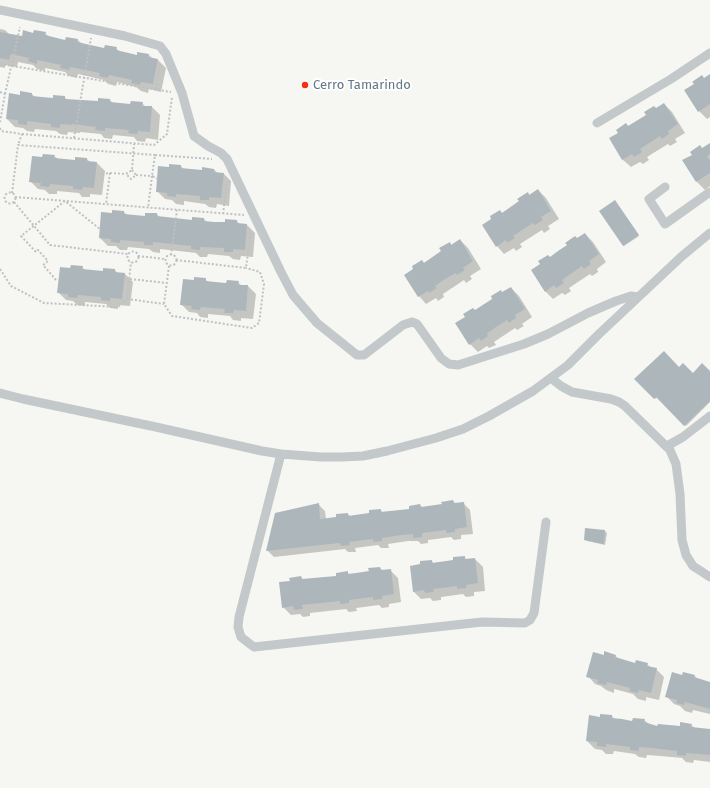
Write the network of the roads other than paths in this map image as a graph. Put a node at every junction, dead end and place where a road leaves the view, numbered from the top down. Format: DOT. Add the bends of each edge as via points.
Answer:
graph roads {
  1 [pos="0,10"];
  2 [pos="710,53"];
  3 [pos="597,123"];
  4 [pos="665,187"];
  5 [pos="710,192"];
  6 [pos="710,233"];
  7 [pos="638,297"];
  8 [pos="551,378"];
  9 [pos="0,393"];
  10 [pos="710,416"];
  11 [pos="667,446"];
  12 [pos="281,454"];
  13 [pos="546,522"];
  14 [pos="710,577"];
  1 -- 7 [label="street" via="125,36 160,46 166,54 182,93 194,136 227,159 293,294 317,322 357,355 364,355 403,325 412,322 417,324 441,358 449,364 458,365 524,344 616,301"];
  2 -- 3 [label="street"];
  4 -- 5 [label="street" via="649,199 665,224"];
  6 -- 7 [label="street"];
  7 -- 8 [label="street" via="579,355"];
  8 -- 11 [label="street" via="572,392 619,402"];
  8 -- 12 [label="street" via="514,402 462,429 410,446 364,456 321,457"];
  9 -- 12 [label="street"];
  10 -- 11 [label="street"];
  11 -- 14 [label="street" via="676,464 682,540 686,555 693,566"];
  12 -- 13 [label="street" via="239,618 241,636 254,647 482,622 525,623 534,613"];
}
